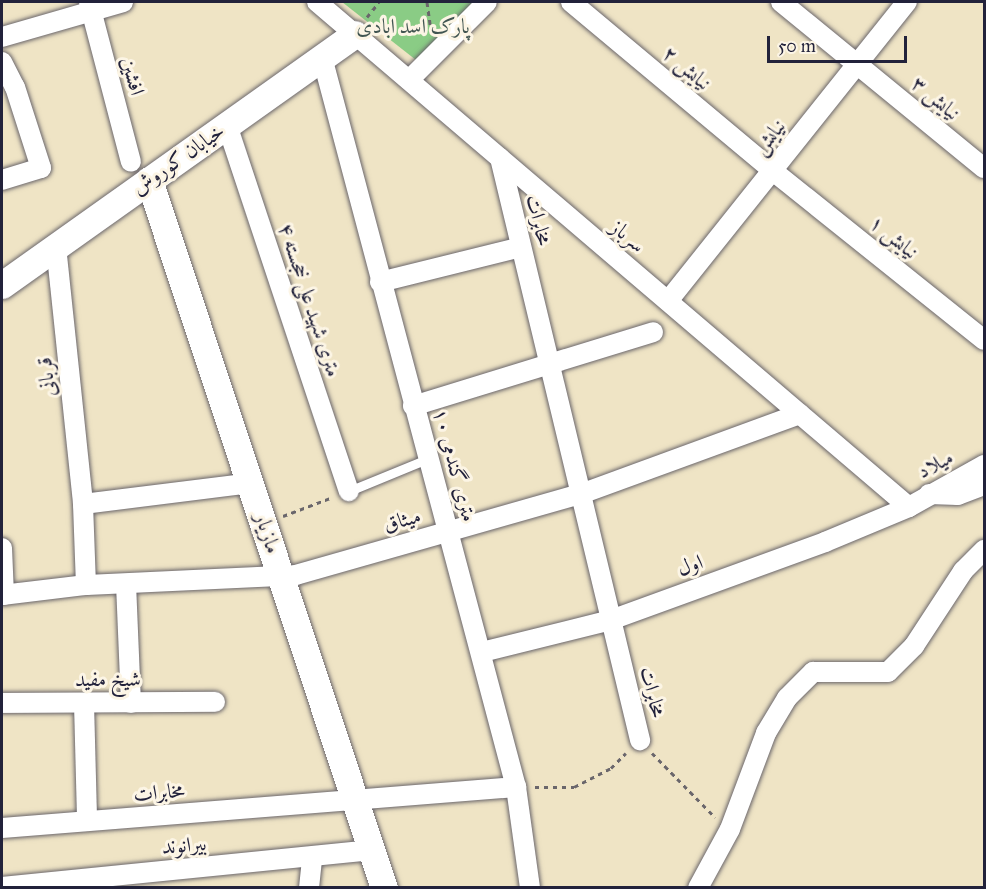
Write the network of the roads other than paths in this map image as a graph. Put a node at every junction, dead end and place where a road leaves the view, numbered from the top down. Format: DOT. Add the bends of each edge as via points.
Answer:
graph roads {
  1 [pos="123,2"];
  2 [pos="317,2"];
  3 [pos="487,2"];
  4 [pos="571,2"];
  5 [pos="781,2"];
  6 [pos="907,2"];
  7 [pos="90,6"];
  8 [pos="355,34"];
  9 [pos="2,37"];
  10 [pos="322,57"];
  11 [pos="2,62"];
  12 [pos="858,64"];
  13 [pos="409,80"];
  14 [pos="227,125"];
  15 [pos="500,158"];
  16 [pos="984,168"];
  17 [pos="140,171"];
  18 [pos="773,171"];
  19 [pos="2,180"];
  20 [pos="56,246"];
  21 [pos="521,247"];
  22 [pos="380,282"];
  23 [pos="2,285"];
  24 [pos="668,301"];
  25 [pos="653,332"];
  26 [pos="984,340"];
  27 [pos="549,364"];
  28 [pos="413,406"];
  29 [pos="801,414"];
  30 [pos="427,459"];
  31 [pos="984,465"];
  32 [pos="251,483"];
  33 [pos="984,484"];
  34 [pos="349,491"];
  35 [pos="581,494"];
  36 [pos="926,494"];
  37 [pos="83,504"];
  38 [pos="909,507"];
  39 [pos="448,531"];
  40 [pos="2,548"];
  41 [pos="984,550"];
  42 [pos="281,575"];
  43 [pos="126,584"];
  44 [pos="86,585"];
  45 [pos="3,595"];
  46 [pos="611,620"];
  47 [pos="482,652"];
  48 [pos="215,702"];
  49 [pos="2,703"];
  50 [pos="84,703"];
  51 [pos="131,703"];
  52 [pos="640,740"];
  53 [pos="516,787"];
  54 [pos="355,800"];
  55 [pos="87,821"];
  56 [pos="2,828"];
  57 [pos="372,850"];
  58 [pos="312,857"];
  59 [pos="86,883"];
  60 [pos="14,886"];
  61 [pos="309,888"];
  62 [pos="384,888"];
  63 [pos="530,888"];
  64 [pos="698,888"];
  1 -- 7 [label="street"];
  2 -- 8 [label="street, سرباز"];
  3 -- 13 [label="street"];
  4 -- 18 [label="street, نیایش ۲"];
  5 -- 12 [label="street, نیایش ۳"];
  6 -- 12 [label="street, نیایش"];
  7 -- 9 [label="street"];
  7 -- 17 [label="street, افشین"];
  8 -- 10 [label="street, خیابان کوروش"];
  8 -- 13 [label="street, سرباز"];
  10 -- 14 [label="street, خیابان کوروش"];
  10 -- 22 [label="street, ۱۰ متری گندمی"];
  11 -- 19 [label="street" via="15,87 41,168"];
  12 -- 16 [label="street, نیایش ۳"];
  12 -- 18 [label="street, نیایش"];
  13 -- 15 [label="street, سرباز"];
  14 -- 17 [label="street, خیابان کوروش"];
  14 -- 34 [label="street, ۴ متری شهید علی خجسته"];
  15 -- 21 [label="street, مخابرات"];
  15 -- 24 [label="street, سرباز"];
  17 -- 20 [label="street, خیابان کوروش"];
  17 -- 32 [label="street, مازیار"];
  18 -- 24 [label="street, نیایش"];
  18 -- 26 [label="street, نیایش ۱"];
  20 -- 23 [label="street, خیابان کوروش"];
  20 -- 37 [label="street, قربانی"];
  21 -- 22 [label="street"];
  21 -- 27 [label="street, مخابرات"];
  22 -- 28 [label="street, ۱۰ متری گندمی"];
  24 -- 29 [label="street, سرباز"];
  25 -- 27 [label="street"];
  27 -- 28 [label="street"];
  27 -- 35 [label="street, مخابرات"];
  28 -- 30 [label="street, ۱۰ متری گندمی"];
  29 -- 35 [label="street, میثاق"];
  29 -- 38 [label="street, سرباز"];
  30 -- 34 [label="lane"];
  30 -- 39 [label="street, ۱۰ متری گندمی"];
  31 -- 36 [label="street, میلاد"];
  32 -- 37 [label="street"];
  32 -- 42 [label="street, مازیار"];
  33 -- 36 [label="street" via="958,495"];
  35 -- 39 [label="street, میثاق"];
  35 -- 46 [label="street, مخابرات"];
  36 -- 38 [label="street, میلاد"];
  37 -- 44 [label="street, قربانی"];
  38 -- 46 [label="street, اول"];
  39 -- 42 [label="street, میثاق" via="296,575"];
  39 -- 47 [label="street, ۱۰ متری گندمی"];
  40 -- 45 [label="street"];
  41 -- 64 [label="street" via="963,571 914,646 888,672 813,672 787,698 766,733 730,829"];
  42 -- 43 [label="street, میثاق"];
  42 -- 54 [label="street, مازیار"];
  43 -- 44 [label="street, میثاق"];
  43 -- 51 [label="street"];
  44 -- 45 [label="street, میثاق"];
  46 -- 47 [label="street, اول"];
  46 -- 52 [label="street, مخابرات"];
  47 -- 53 [label="street, ۱۰ متری گندمی"];
  48 -- 51 [label="street, شیخ مفید"];
  49 -- 50 [label="street, شیخ مفید"];
  50 -- 51 [label="street, شیخ مفید"];
  50 -- 55 [label="street"];
  53 -- 54 [label="street, مخابرات"];
  53 -- 63 [label="street, ۱۰ متری گندمی"];
  54 -- 55 [label="street, مخابرات"];
  54 -- 57 [label="street, مازیار"];
  55 -- 56 [label="street, مخابرات"];
  57 -- 58 [label="street, بیرانوند"];
  57 -- 62 [label="street, مازیار"];
  58 -- 59 [label="street, بیرانوند"];
  58 -- 61 [label="street"];
  59 -- 60 [label="street, بیرانوند"];
}
